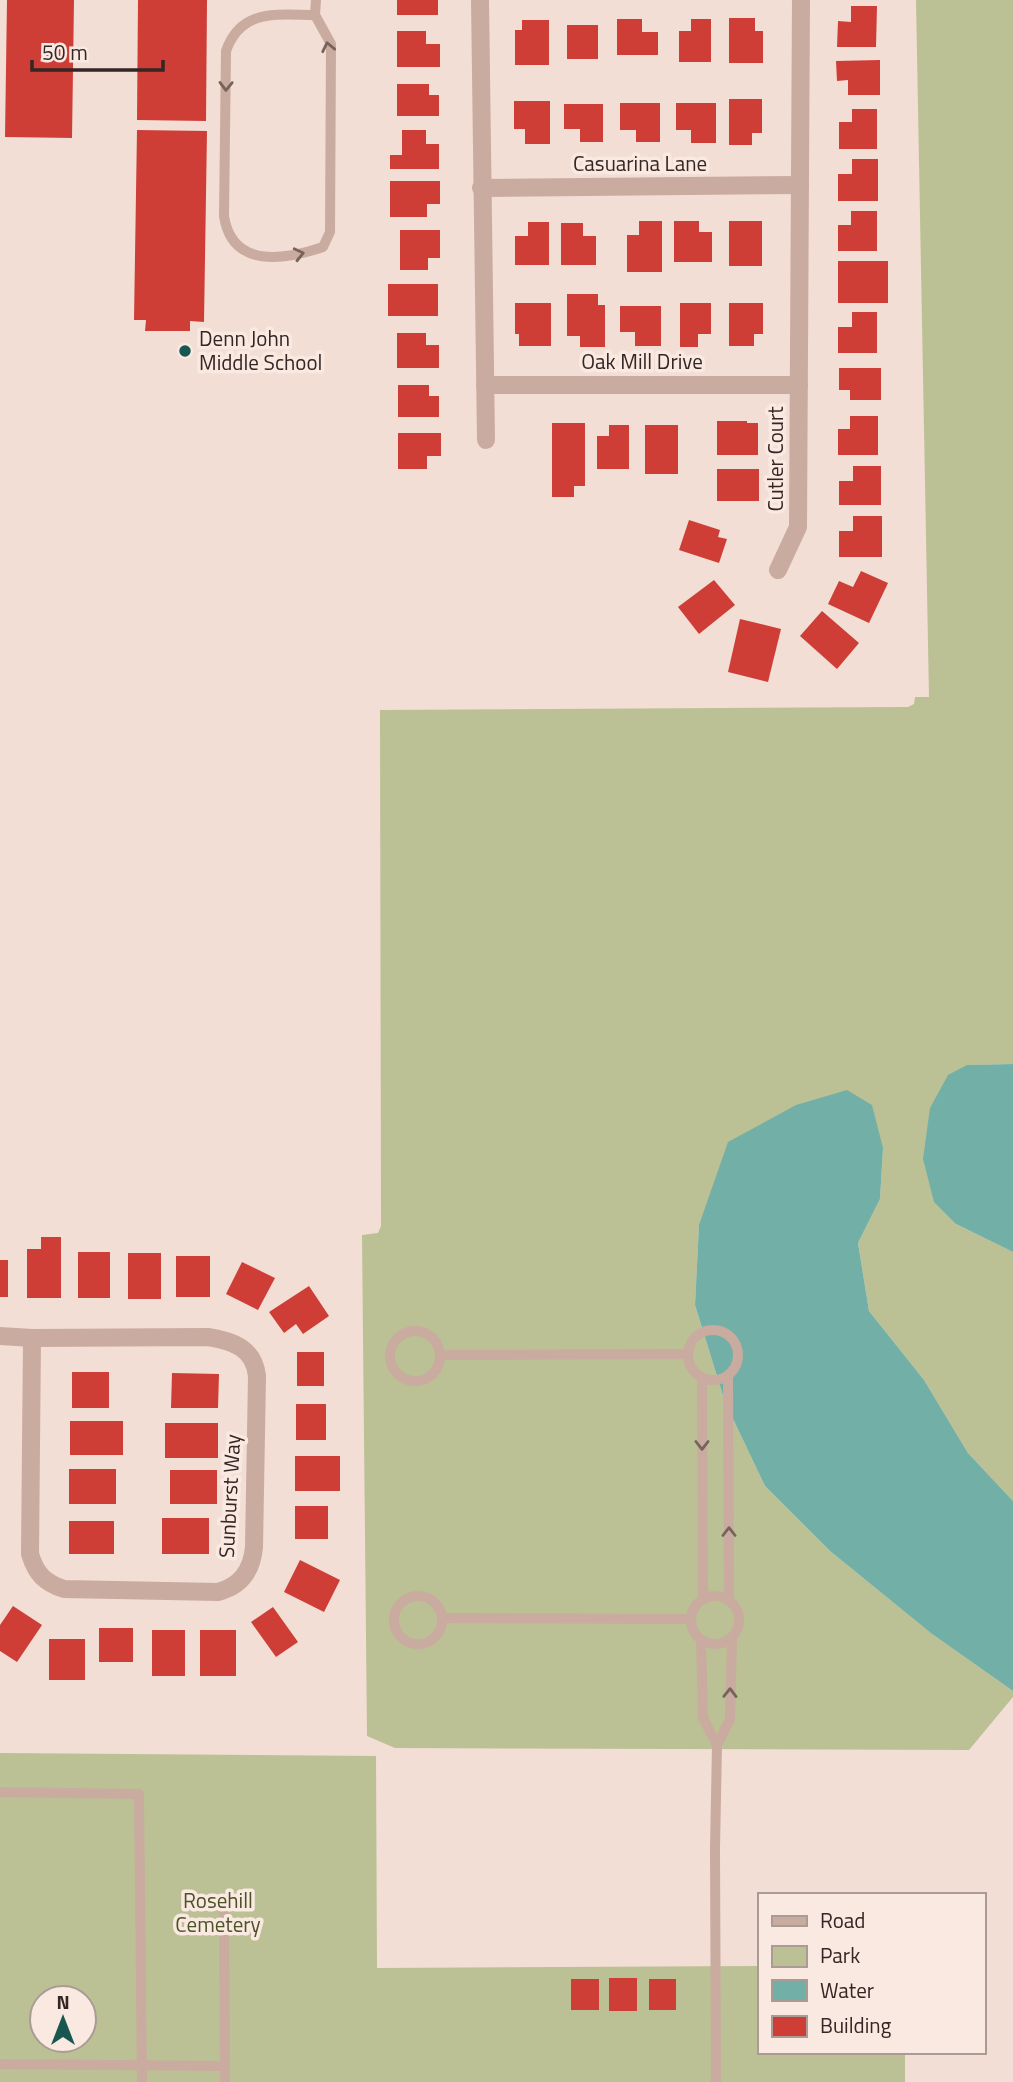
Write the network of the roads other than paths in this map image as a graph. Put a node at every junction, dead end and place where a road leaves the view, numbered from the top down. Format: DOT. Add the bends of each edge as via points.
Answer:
graph roads {
  1 [pos="316,0"];
  2 [pos="480,0"];
  3 [pos="801,0"];
  4 [pos="315,15"];
  5 [pos="800,185"];
  6 [pos="481,188"];
  7 [pos="485,385"];
  8 [pos="799,385"];
  9 [pos="486,440"];
  10 [pos="778,570"];
  11 [pos="0,1336"];
  12 [pos="32,1338"];
  13 [pos="688,1354"];
  14 [pos="440,1355"];
  15 [pos="727,1376"];
  16 [pos="702,1377"];
  17 [pos="703,1599"];
  18 [pos="729,1600"];
  19 [pos="443,1619"];
  20 [pos="691,1619"];
  21 [pos="732,1639"];
  22 [pos="701,1640"];
  23 [pos="718,1745"];
  24 [pos="0,1792"];
  25 [pos="223,1914"];
  26 [pos="0,2064"];
  27 [pos="142,2066"];
  28 [pos="225,2066"];
  29 [pos="142,2082"];
  30 [pos="225,2082"];
  31 [pos="716,2082"];
  1 -- 4 [label="lane"];
  2 -- 6 [label="street"];
  3 -- 5 [label="street"];
  4 -- 4 [label="lane, one-way" via="257,17 237,30 226,51 224,216 232,239 251,254 299,255 323,247 330,232 331,44"];
  5 -- 6 [label="street, Casuarina Lane"];
  5 -- 8 [label="street"];
  6 -- 7 [label="street"];
  7 -- 8 [label="street, Oak Mill Drive"];
  7 -- 9 [label="street"];
  8 -- 10 [label="street, Cutler Court" via="798,527"];
  11 -- 12 [label="street, Sunburst Way"];
  12 -- 12 [label="street, Sunburst Way" via="30,1554 41,1577 51,1585 78,1590 218,1592 241,1581 253,1561 254,1547 257,1376 253,1358 235,1344 208,1337"];
  13 -- 14 [label="lane"];
  13 -- 15 [label="lane" via="700,1334 708,1330 725,1333 738,1354"];
  13 -- 16 [label="lane" via="692,1369"];
  14 -- 14 [label="lane" via="431,1337 415,1332 394,1343 390,1360 404,1379 419,1381 438,1367"];
  15 -- 16 [label="lane"];
  18 -- 15 [label="lane, one-way"];
  16 -- 17 [label="lane, one-way"];
  17 -- 18 [label="lane" via="718,1596"];
  17 -- 20 [label="lane"];
  18 -- 21 [label="lane" via="740,1617"];
  19 -- 19 [label="lane" via="437,1604 416,1595 402,1601 394,1614 396,1630 407,1642 424,1643 438,1634"];
  19 -- 20 [label="lane"];
  20 -- 22 [label="lane"];
  21 -- 22 [label="lane" via="717,1645"];
  23 -- 21 [label="lane, one-way" via="730,1719"];
  22 -- 23 [label="lane" via="703,1718"];
  23 -- 31 [label="lane"];
  24 -- 27 [label="lane" via="139,1794"];
  25 -- 28 [label="lane"];
  26 -- 27 [label="lane"];
  27 -- 28 [label="lane"];
  27 -- 29 [label="lane"];
  28 -- 30 [label="lane"];
}
